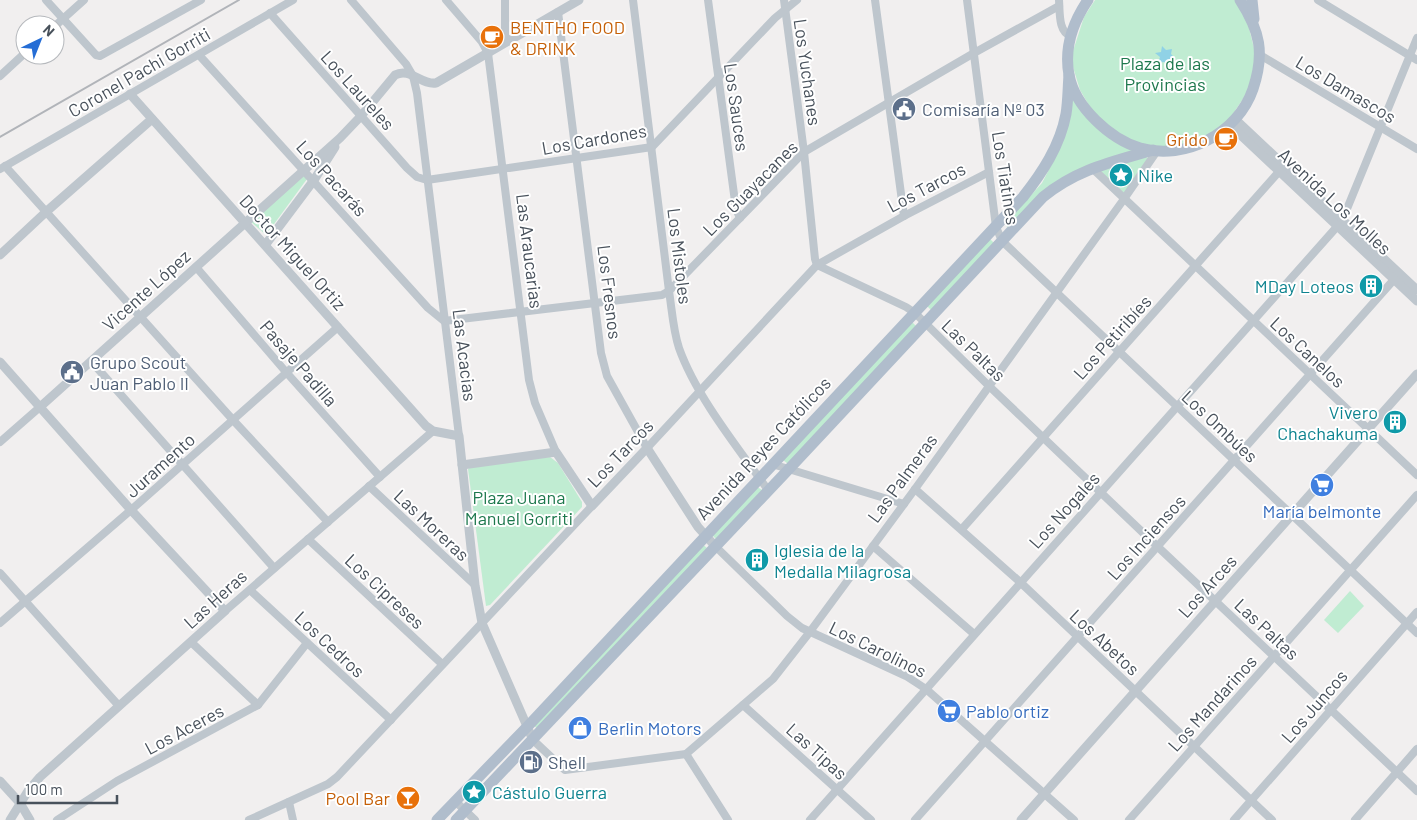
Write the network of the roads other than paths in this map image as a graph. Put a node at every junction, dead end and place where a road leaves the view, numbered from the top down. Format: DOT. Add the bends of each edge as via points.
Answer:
graph roads {
  1 [pos="46,0"];
  2 [pos="84,0"];
  3 [pos="202,0"];
  4 [pos="293,0"];
  5 [pos="351,0"];
  6 [pos="446,0"];
  7 [pos="505,0"];
  8 [pos="633,0"];
  9 [pos="708,0"];
  10 [pos="797,0"];
  11 [pos="875,0"];
  12 [pos="967,0"];
  13 [pos="1088,0"];
  14 [pos="1240,0"];
  15 [pos="1252,0"];
  16 [pos="1318,0"];
  17 [pos="575,1"];
  18 [pos="1059,3"];
  19 [pos="784,4"];
  20 [pos="558,12"];
  21 [pos="270,13"];
  22 [pos="59,15"];
  23 [pos="65,17"];
  24 [pos="65,21"];
  25 [pos="1255,25"];
  26 [pos="1071,36"];
  27 [pos="1417,38"];
  28 [pos="505,42"];
  29 [pos="488,53"];
  30 [pos="974,53"];
  31 [pos="199,55"];
  32 [pos="1260,55"];
  33 [pos="1409,55"];
  34 [pos="1417,60"];
  35 [pos="15,62"];
  36 [pos="1069,75"];
  37 [pos="0,76"];
  38 [pos="414,76"];
  39 [pos="718,78"];
  40 [pos="130,94"];
  41 [pos="888,104"];
  42 [pos="361,116"];
  43 [pos="152,119"];
  44 [pos="1234,123"];
  45 [pos="1380,127"];
  46 [pos="340,138"];
  47 [pos="652,147"];
  48 [pos="1417,149"];
  49 [pos="1155,150"];
  50 [pos="804,152"];
  51 [pos="577,159"];
  52 [pos="3,167"];
  53 [pos="1092,168"];
  54 [pos="503,169"];
  55 [pos="1282,169"];
  56 [pos="304,170"];
  57 [pos="989,172"];
  58 [pos="314,180"];
  59 [pos="427,180"];
  60 [pos="1124,199"];
  61 [pos="47,211"];
  62 [pos="904,216"];
  63 [pos="740,218"];
  64 [pos="245,222"];
  65 [pos="1340,223"];
  66 [pos="996,227"];
  67 [pos="1002,241"];
  68 [pos="266,244"];
  69 [pos="0,255"];
  70 [pos="818,265"];
  71 [pos="1196,267"];
  72 [pos="196,268"];
  73 [pos="1397,276"];
  74 [pos="1417,290"];
  75 [pos="669,291"];
  76 [pos="1056,292"];
  77 [pos="1417,301"];
  78 [pos="594,303"];
  79 [pos="521,312"];
  80 [pos="915,313"];
  81 [pos="140,317"];
  82 [pos="1253,320"];
  83 [pos="444,321"];
  84 [pos="924,323"];
  85 [pos="338,327"];
  86 [pos="1118,352"];
  87 [pos="91,361"];
  88 [pos="0,362"];
  89 [pos="286,372"];
  90 [pos="1310,374"];
  91 [pos="1417,374"];
  92 [pos="989,386"];
  93 [pos="700,392"];
  94 [pos="1176,406"];
  95 [pos="40,407"];
  96 [pos="233,420"];
  97 [pos="1369,429"];
  98 [pos="433,431"];
  99 [pos="459,436"];
  100 [pos="1043,438"];
  101 [pos="0,442"];
  102 [pos="647,448"];
  103 [pos="556,452"];
  104 [pos="1234,461"];
  105 [pos="772,464"];
  106 [pos="182,465"];
  107 [pos="462,465"];
  108 [pos="788,470"];
  109 [pos="1417,475"];
  110 [pos="380,477"];
  111 [pos="760,478"];
  112 [pos="369,486"];
  113 [pos="915,488"];
  114 [pos="768,490"];
  115 [pos="1101,492"];
  116 [pos="1417,495"];
  117 [pos="904,504"];
  118 [pos="592,506"];
  119 [pos="132,510"];
  120 [pos="1292,515"];
  121 [pos="328,522"];
  122 [pos="962,529"];
  123 [pos="705,536"];
  124 [pos="308,539"];
  125 [pos="715,546"];
  126 [pos="873,546"];
  127 [pos="1158,547"];
  128 [pos="274,568"];
  129 [pos="1350,570"];
  130 [pos="0,573"];
  131 [pos="1020,582"];
  132 [pos="475,585"];
  133 [pos="250,590"];
  134 [pos="24,601"];
  135 [pos="1215,601"];
  136 [pos="224,611"];
  137 [pos="1417,612"];
  138 [pos="0,623"];
  139 [pos="482,623"];
  140 [pos="1407,624"];
  141 [pos="809,633"];
  142 [pos="1417,633"];
  143 [pos="974,634"];
  144 [pos="1078,637"];
  145 [pos="191,642"];
  146 [pos="307,643"];
  147 [pos="1274,656"];
  148 [pos="442,664"];
  149 [pos="926,689"];
  150 [pos="1135,690"];
  151 [pos="258,705"];
  152 [pos="743,705"];
  153 [pos="119,706"];
  154 [pos="1331,710"];
  155 [pos="391,720"];
  156 [pos="528,726"];
  157 [pos="534,740"];
  158 [pos="985,741"];
  159 [pos="1193,746"];
  160 [pos="1417,749"];
  161 [pos="686,754"];
  162 [pos="1396,772"];
  163 [pos="0,781"];
  164 [pos="837,789"];
  165 [pos="1417,791"];
  166 [pos="1044,794"];
  167 [pos="455,801"];
  168 [pos="1251,801"];
  169 [pos="289,802"];
  170 [pos="20,803"];
  171 [pos="465,810"];
  172 [pos="10,820"];
  173 [pos="30,820"];
  174 [pos="57,820"];
  175 [pos="249,820"];
  176 [pos="293,820"];
  177 [pos="436,820"];
  178 [pos="456,820"];
  179 [pos="475,820"];
  180 [pos="728,820"];
  181 [pos="810,820"];
  182 [pos="871,820"];
  183 [pos="915,820"];
  184 [pos="1021,820"];
  185 [pos="1074,820"];
  186 [pos="1128,820"];
  187 [pos="1234,820"];
  188 [pos="1272,820"];
  189 [pos="1355,820"];
  1 -- 22 [label="street"];
  2 -- 23 [label="street"];
  3 -- 24 [label="street, Coronel Pachi Gorriti" via="100,56"];
  4 -- 21 [label="street, Coronel Pachi Gorriti"];
  5 -- 38 [label="street, Las Acacias"];
  6 -- 29 [label="street, Las Araucarias"];
  7 -- 28 [label="street"];
  8 -- 47 [label="street, Los Mistoles"];
  9 -- 39 [label="street, Los Sauces"];
  10 -- 19 [label="street, Los Cardones"];
  11 -- 41 [label="street"];
  12 -- 30 [label="street, Los Tiatines"];
  13 -- 26 [label="main road, Avenida Reyes Católicos"];
  14 -- 25 [label="main road"];
  15 -- 25 [label="main road"];
  16 -- 33 [label="street"];
  17 -- 20 [label="street"];
  18 -- 26 [label="street" via="1062,29"];
  18 -- 30 [label="street, Los Guayacanes"];
  19 -- 39 [label="street, Los Cardones"];
  19 -- 50 [label="street, Los Yuchanes"];
  20 -- 28 [label="street"];
  20 -- 51 [label="street, Los Fresnos"];
  21 -- 31 [label="street, Coronel Pachi Gorriti"];
  21 -- 42 [label="street, Los Laureles"];
  25 -- 32 [label="main road"];
  26 -- 36 [label="main road, Avenida Reyes Católicos"];
  27 -- 33 [label="street, Los Nogales"];
  28 -- 29 [label="street"];
  29 -- 38 [label="street" via="430,84"];
  29 -- 54 [label="street, Las Araucarias"];
  30 -- 41 [label="street, Los Guayacanes"];
  30 -- 57 [label="street, Los Tiatines"];
  31 -- 40 [label="street, Coronel Pachi Gorriti"];
  31 -- 56 [label="street, Los Pacarás"];
  32 -- 44 [label="main road" via="1253,91"];
  32 -- 45 [label="street, Los Damascos"];
  33 -- 34 [label="street"];
  33 -- 45 [label="street, Los Nogales"];
  35 -- 37 [label="street"];
  36 -- 49 [label="main road" via="1080,99 1100,124 1122,140"];
  36 -- 66 [label="main road, Avenida Reyes Católicos" via="1066,114 1053,150 1036,180"];
  38 -- 42 [label="street" via="401,72 395,75"];
  38 -- 59 [label="street, Las Acacias"];
  39 -- 47 [label="street, Los Cardones"];
  39 -- 63 [label="street, Los Sauces" via="736,209"];
  40 -- 43 [label="street, Doctor Miguel Ortiz"];
  40 -- 52 [label="street, Coronel Pachi Gorriti"];
  41 -- 50 [label="street, Los Guayacanes"];
  41 -- 62 [label="street"];
  42 -- 46 [label="street"];
  42 -- 59 [label="street, Los Laureles" via="407,168 417,177"];
  43 -- 61 [label="street"];
  43 -- 64 [label="street, Doctor Miguel Ortiz"];
  44 -- 49 [label="main road" via="1214,137 1187,148"];
  44 -- 55 [label="street, Avenida Los Molles"];
  45 -- 48 [label="street, Los Damascos"];
  45 -- 65 [label="street, Los Nogales"];
  46 -- 56 [label="street, Vicente López"];
  46 -- 58 [label="street"];
  47 -- 51 [label="street, Los Cardones"];
  47 -- 75 [label="street, Los Mistoles"];
  49 -- 53 [label="main road, Avenida Reyes Católicos"];
  49 -- 60 [label="street, Las Palmeras"];
  50 -- 63 [label="street, Los Guayacanes"];
  50 -- 70 [label="street, Los Yuchanes"];
  51 -- 54 [label="street, Los Cardones"];
  51 -- 78 [label="street, Los Fresnos"];
  52 -- 61 [label="street"];
  53 -- 60 [label="street, Los Canelos"];
  53 -- 67 [label="main road, Avenida Reyes Católicos" via="1049,192"];
  54 -- 59 [label="street, Los Cardones"];
  54 -- 79 [label="street, Las Araucarias"];
  55 -- 65 [label="street, Avenida Los Molles"];
  55 -- 71 [label="street, Los Petiribíes"];
  56 -- 58 [label="street, Los Pacarás"];
  56 -- 64 [label="street, Vicente López"];
  57 -- 62 [label="street, Los Tarcos"];
  57 -- 66 [label="street, Los Tiatines"];
  58 -- 68 [label="street"];
  58 -- 83 [label="street, Los Pacarás" via="428,308"];
  59 -- 83 [label="street, Las Acacias"];
  60 -- 71 [label="street, Los Canelos"];
  60 -- 76 [label="street, Las Palmeras"];
  61 -- 69 [label="street"];
  61 -- 81 [label="street"];
  62 -- 70 [label="street, Los Tarcos"];
  63 -- 75 [label="street, Los Guayacanes"];
  64 -- 68 [label="street, Doctor Miguel Ortiz"];
  64 -- 72 [label="street, Vicente López"];
  65 -- 73 [label="street, Avenida Los Molles"];
  65 -- 82 [label="street, Los Nogales"];
  66 -- 67 [label="street, Los Tiatines"];
  66 -- 80 [label="main road, Avenida Reyes Católicos"];
  67 -- 76 [label="street, Los Ombúes"];
  67 -- 84 [label="main road, Avenida Reyes Católicos"];
  68 -- 85 [label="street, Doctor Miguel Ortiz"];
  70 -- 80 [label="street"];
  70 -- 93 [label="street, Los Tarcos"];
  71 -- 82 [label="street, Los Canelos"];
  71 -- 86 [label="street, Los Petiribíes"];
  72 -- 81 [label="street, Vicente López"];
  72 -- 89 [label="street, Pasaje Padilla"];
  73 -- 74 [label="street, Avenida Los Molles"];
  73 -- 77 [label="street, Avenida Los Molles"];
  73 -- 90 [label="street, Los Inciensos"];
  75 -- 78 [label="street" via="662,295"];
  75 -- 93 [label="street, Los Mistoles" via="679,347"];
  76 -- 86 [label="street, Los Ombúes"];
  76 -- 92 [label="street, Las Palmeras"];
  78 -- 79 [label="street"];
  78 -- 102 [label="street, Los Fresnos" via="604,366"];
  79 -- 83 [label="street"];
  79 -- 103 [label="street, Las Araucarias" via="532,392"];
  80 -- 84 [label="street"];
  80 -- 105 [label="main road, Avenida Reyes Católicos"];
  81 -- 87 [label="street, Vicente López"];
  81 -- 96 [label="street"];
  82 -- 90 [label="street, Los Canelos"];
  82 -- 94 [label="street, Los Nogales"];
  83 -- 99 [label="street, Las Acacias"];
  84 -- 92 [label="street, Las Paltas"];
  84 -- 108 [label="main road, Avenida Reyes Católicos"];
  85 -- 89 [label="street, Juramento"];
  85 -- 98 [label="street, Doctor Miguel Ortiz"];
  86 -- 94 [label="street, Los Ombúes"];
  86 -- 100 [label="street, Los Petiribíes"];
  87 -- 95 [label="street, Vicente López"];
  87 -- 106 [label="street"];
  88 -- 95 [label="street"];
  89 -- 96 [label="street, Juramento"];
  89 -- 110 [label="street, Pasaje Padilla"];
  90 -- 97 [label="street, Los Canelos"];
  90 -- 104 [label="street, Los Inciensos"];
  91 -- 97 [label="street, Los Arces"];
  92 -- 100 [label="street, Las Paltas"];
  92 -- 113 [label="street, Las Palmeras"];
  93 -- 102 [label="street, Los Tarcos"];
  93 -- 111 [label="street, Los Mistoles"];
  94 -- 104 [label="street, Los Ombúes"];
  94 -- 115 [label="street, Los Nogales"];
  95 -- 101 [label="street, Vicente López"];
  95 -- 119 [label="street"];
  96 -- 106 [label="street, Juramento"];
  96 -- 121 [label="street"];
  97 -- 109 [label="street, Los Canelos"];
  97 -- 120 [label="street, Los Arces"];
  98 -- 99 [label="street"];
  98 -- 110 [label="street, Las Heras"];
  99 -- 107 [label="street, Las Acacias"];
  100 -- 115 [label="street, Las Paltas"];
  100 -- 122 [label="street, Los Petiribíes"];
  102 -- 118 [label="street, Los Tarcos"];
  102 -- 123 [label="street, Los Fresnos"];
  103 -- 107 [label="street"];
  103 -- 118 [label="street, Las Araucarias"];
  104 -- 120 [label="street, Los Ombúes"];
  104 -- 127 [label="street, Los Inciensos"];
  105 -- 108 [label="street"];
  105 -- 111 [label="main road, Avenida Reyes Católicos"];
  106 -- 119 [label="street, Juramento"];
  106 -- 128 [label="street"];
  107 -- 132 [label="street, Las Acacias"];
  108 -- 114 [label="main road, Avenida Reyes Católicos"];
  108 -- 117 [label="street"];
  110 -- 112 [label="street, Las Heras"];
  111 -- 114 [label="street, Los Mistoles"];
  111 -- 123 [label="main road, Avenida Reyes Católicos"];
  112 -- 121 [label="street, Las Heras"];
  112 -- 132 [label="street, Las Moreras"];
  113 -- 117 [label="street, Las Palmeras"];
  113 -- 122 [label="street, Los Abetos"];
  114 -- 125 [label="main road, Avenida Reyes Católicos"];
  115 -- 127 [label="street, Las Paltas"];
  115 -- 131 [label="street, Los Nogales"];
  116 -- 129 [label="street, Los Mandarinos"];
  117 -- 126 [label="street, Las Palmeras"];
  118 -- 139 [label="street, Los Tarcos"];
  119 -- 134 [label="street, Juramento"];
  119 -- 136 [label="street"];
  120 -- 129 [label="street, Los Ombúes"];
  120 -- 135 [label="street, Los Arces"];
  121 -- 124 [label="street, Las Heras"];
  122 -- 131 [label="street, Los Abetos"];
  123 -- 125 [label="street, Los Fresnos"];
  123 -- 156 [label="main road, Avenida Reyes Católicos"];
  124 -- 128 [label="street, Las Heras"];
  124 -- 148 [label="street, Los Cipreses"];
  125 -- 141 [label="street, Los Carolinos"];
  125 -- 157 [label="main road, Avenida Reyes Católicos"];
  126 -- 141 [label="street, Las Palmeras"];
  126 -- 143 [label="street"];
  127 -- 135 [label="street, Las Paltas"];
  127 -- 144 [label="street, Los Inciensos"];
  128 -- 133 [label="street, Las Heras"];
  129 -- 140 [label="street, Los Ombúes"];
  129 -- 147 [label="street, Los Mandarinos"];
  130 -- 134 [label="street"];
  131 -- 143 [label="street, Los Nogales"];
  131 -- 144 [label="street, Los Abetos"];
  132 -- 139 [label="street, Las Acacias"];
  133 -- 136 [label="street, Las Heras"];
  133 -- 146 [label="street, Los Cedros"];
  134 -- 138 [label="street, Juramento"];
  134 -- 153 [label="street"];
  135 -- 147 [label="street, Las Paltas"];
  135 -- 150 [label="street, Los Arces"];
  136 -- 145 [label="street, Las Heras"];
  137 -- 140 [label="street, Los Juncos"];
  139 -- 148 [label="street, Los Tarcos"];
  139 -- 156 [label="street, Las Acacias"];
  140 -- 142 [label="street, Los Ombúes"];
  140 -- 154 [label="street, Los Juncos"];
  141 -- 149 [label="street, Los Carolinos" via="906,676"];
  141 -- 152 [label="street, Las Palmeras" via="777,674"];
  143 -- 149 [label="street, Los Nogales"];
  144 -- 150 [label="street, Los Abetos"];
  144 -- 158 [label="street, Los Inciensos"];
  145 -- 151 [label="street"];
  145 -- 153 [label="street, Las Heras"];
  146 -- 151 [label="street, Los Aceres"];
  146 -- 155 [label="street, Los Cedros"];
  147 -- 154 [label="street, Las Paltas"];
  147 -- 159 [label="street, Los Mandarinos"];
  148 -- 155 [label="street, Los Tarcos"];
  149 -- 158 [label="street, Los Carolinos"];
  149 -- 164 [label="street, Los Nogales"];
  150 -- 159 [label="street, Los Abetos"];
  150 -- 166 [label="street, Los Arces"];
  151 -- 174 [label="street, Los Aceres" via="117,781"];
  152 -- 161 [label="street, Las Palmeras"];
  152 -- 164 [label="street, Las Tipas"];
  153 -- 170 [label="street, Las Heras" via="40,777"];
  154 -- 162 [label="street, Las Paltas"];
  154 -- 168 [label="street, Los Juncos"];
  155 -- 169 [label="street, Los Tarcos" via="338,776"];
  156 -- 157 [label="street"];
  156 -- 167 [label="main road, Avenida Reyes Católicos"];
  157 -- 161 [label="street" via="565,770"];
  157 -- 171 [label="main road, Avenida Reyes Católicos"];
  158 -- 166 [label="street, Los Carolinos"];
  158 -- 183 [label="street, Los Inciensos"];
  159 -- 168 [label="street, Los Abetos"];
  159 -- 186 [label="street, Los Mandarinos"];
  160 -- 162 [label="street"];
  161 -- 180 [label="street"];
  162 -- 165 [label="street, Las Paltas"];
  162 -- 189 [label="street"];
  163 -- 170 [label="street"];
  164 -- 181 [label="street, Los Nogales"];
  164 -- 182 [label="street, Las Tipas"];
  166 -- 184 [label="street, Los Arces"];
  166 -- 185 [label="street, Los Carolinos"];
  167 -- 171 [label="street"];
  167 -- 177 [label="main road, Avenida Reyes Católicos"];
  168 -- 187 [label="street, Los Juncos"];
  168 -- 188 [label="street, Los Abetos"];
  169 -- 175 [label="street, Los Tarcos"];
  169 -- 176 [label="street"];
  170 -- 172 [label="street, Las Heras"];
  170 -- 173 [label="street"];
  171 -- 178 [label="main road, Avenida Reyes Católicos"];
  171 -- 179 [label="street"];
}
